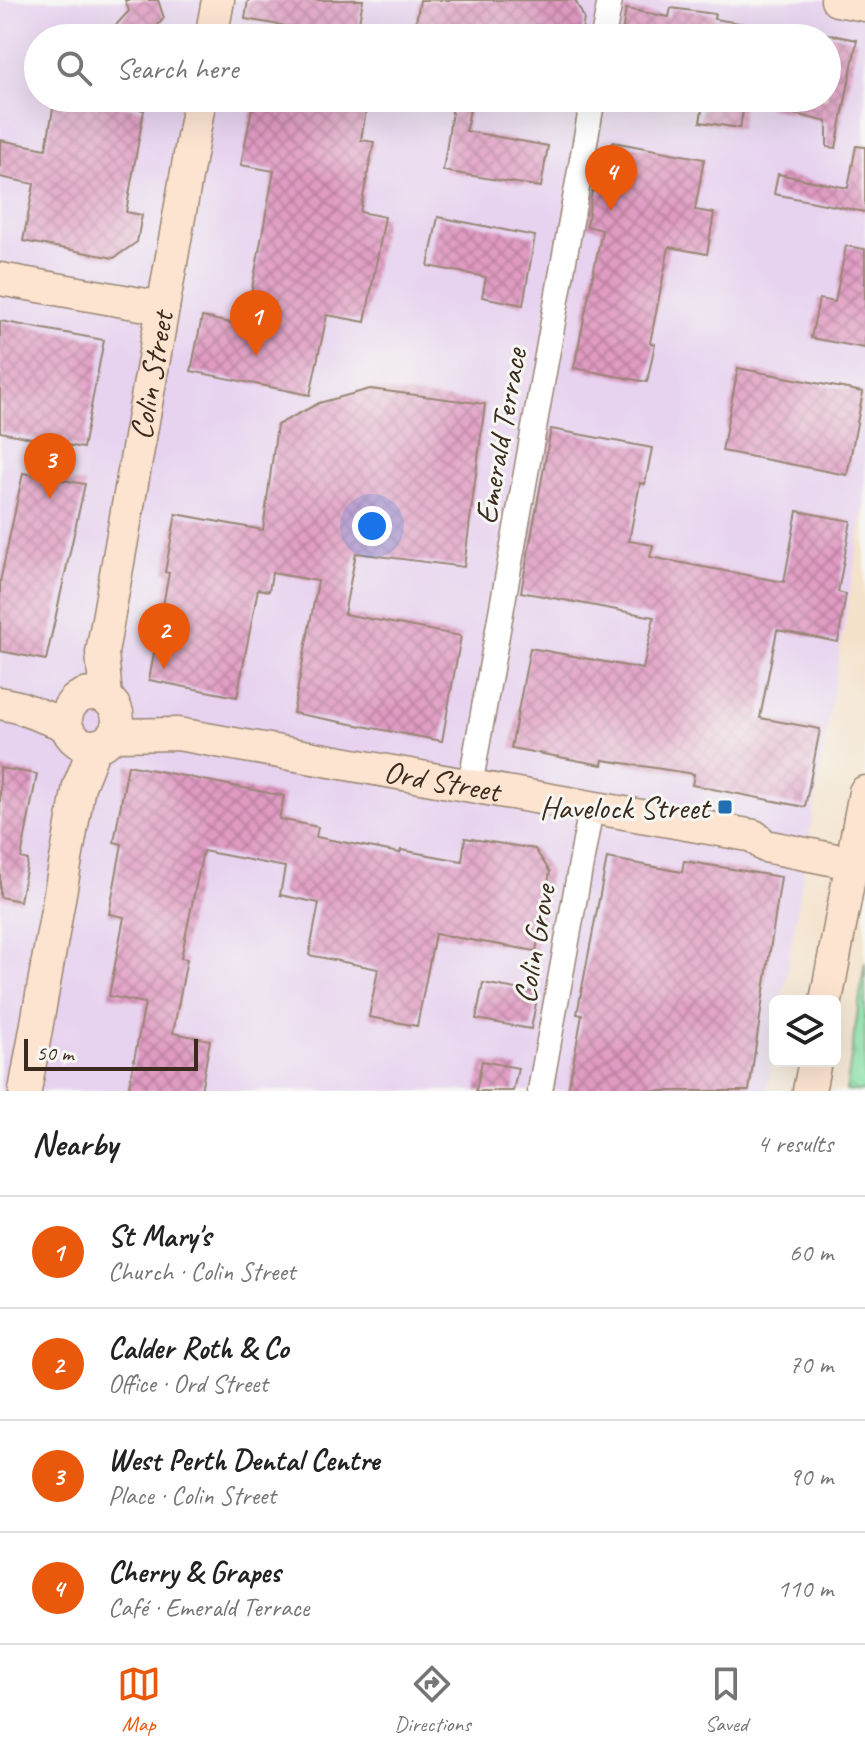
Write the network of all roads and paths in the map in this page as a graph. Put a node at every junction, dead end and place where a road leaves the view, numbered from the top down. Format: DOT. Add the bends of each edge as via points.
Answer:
graph roads {
  1 [pos="218,0"];
  2 [pos="610,0"];
  3 [pos="837,0"];
  4 [pos="865,5"];
  5 [pos="214,24"];
  6 [pos="606,24"];
  7 [pos="198,112"];
  8 [pos="590,112"];
  9 [pos="0,279"];
  10 [pos="163,308"];
  11 [pos="9,705"];
  12 [pos="90,717"];
  13 [pos="470,786"];
  14 [pos="865,792"];
  15 [pos="591,808"];
  16 [pos="854,851"];
  17 [pos="827,995"];
  18 [pos="814,1067"];
  19 [pos="25,1091"];
  20 [pos="540,1091"];
  21 [pos="809,1091"];
  1 -- 5 [label="street"];
  2 -- 6 [label="street"];
  3 -- 4 [label="street"];
  7 -- 10 [label="street, Colin Street"];
  8 -- 13 [label="street, Emerald Terrace"];
  9 -- 10 [label="street"];
  10 -- 12 [label="street, Colin Street"];
  11 -- 12 [label="street, Ord Street"];
  12 -- 13 [label="street, Ord Street"];
  12 -- 19 [label="street, Colin Street"];
  13 -- 15 [label="street, Ord Street"];
  14 -- 16 [label="street"];
  15 -- 16 [label="street, Ord Street" via="754,836 765,846"];
  15 -- 20 [label="street, Colin Grove"];
  16 -- 17 [label="street"];
  18 -- 21 [label="street"];
}
